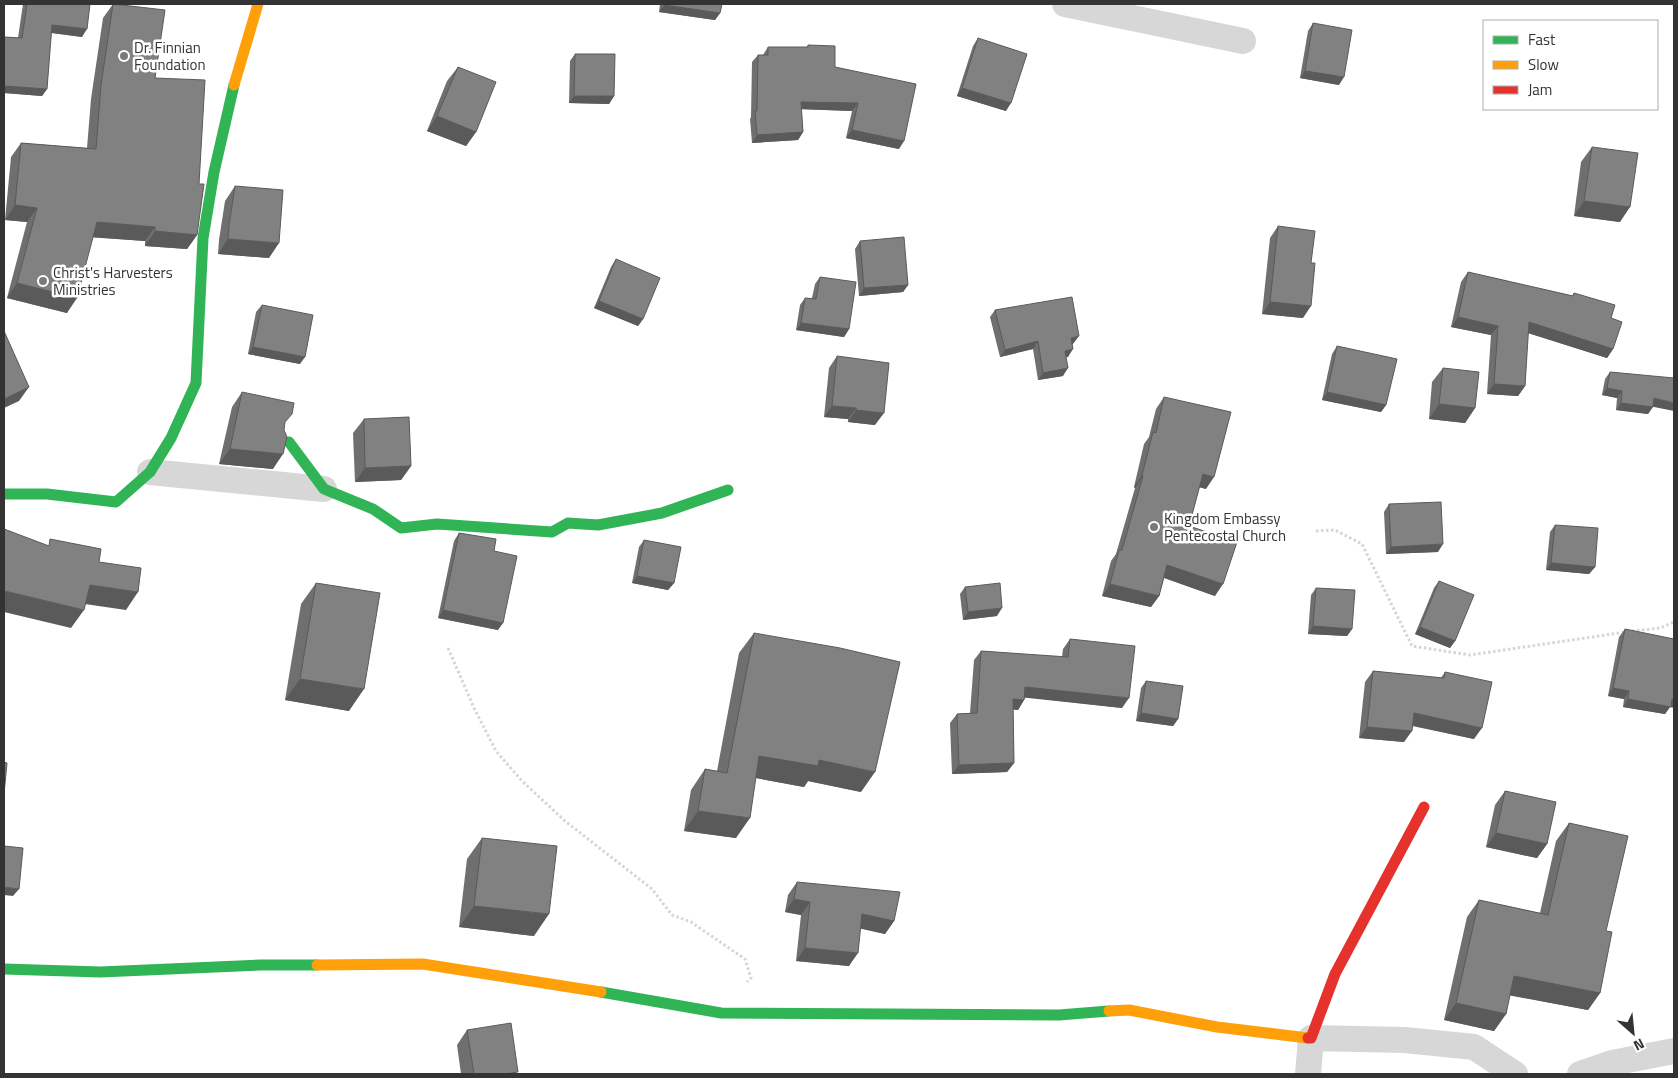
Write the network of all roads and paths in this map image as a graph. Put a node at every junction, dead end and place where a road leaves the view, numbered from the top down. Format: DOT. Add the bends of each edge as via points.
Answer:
graph roads {
  1 [pos="258,4"];
  2 [pos="1064,4"];
  3 [pos="1243,41"];
  4 [pos="289,442"];
  5 [pos="150,472"];
  6 [pos="324,489"];
  7 [pos="728,490"];
  8 [pos="4,494"];
  9 [pos="1316,530"];
  10 [pos="1674,622"];
  11 [pos="448,648"];
  12 [pos="1424,807"];
  13 [pos="4,969"];
  14 [pos="721,1014"];
  15 [pos="1311,1038"];
  16 [pos="1674,1051"];
  17 [pos="1308,1074"];
  18 [pos="1515,1074"];
  19 [pos="1580,1074"];
  1 -- 5 [label="street" via="236,75 212,181 203,238 196,383 171,438"];
  2 -- 3 [label="street"];
  4 -- 6 [label="street"];
  5 -- 6 [label="street"];
  5 -- 8 [label="street" via="116,502 47,494"];
  6 -- 7 [label="street" via="373,509 401,528 437,524 552,532 568,523 598,525 662,513"];
  9 -- 10 [label="path" via="1335,530 1362,544 1412,646 1470,655 1660,628"];
  11 -- 14 [label="path" via="496,751 522,781 565,821 652,889 672,915 691,922 745,959 750,978"];
  12 -- 15 [label="street" via="1336,974"];
  13 -- 14 [label="street" via="100,972 260,965 423,964"];
  14 -- 15 [label="street" via="1059,1015 1129,1010 1217,1027"];
  15 -- 17 [label="street"];
  15 -- 18 [label="street" via="1405,1040 1474,1047"];
  16 -- 19 [label="street" via="1612,1063"];
}
